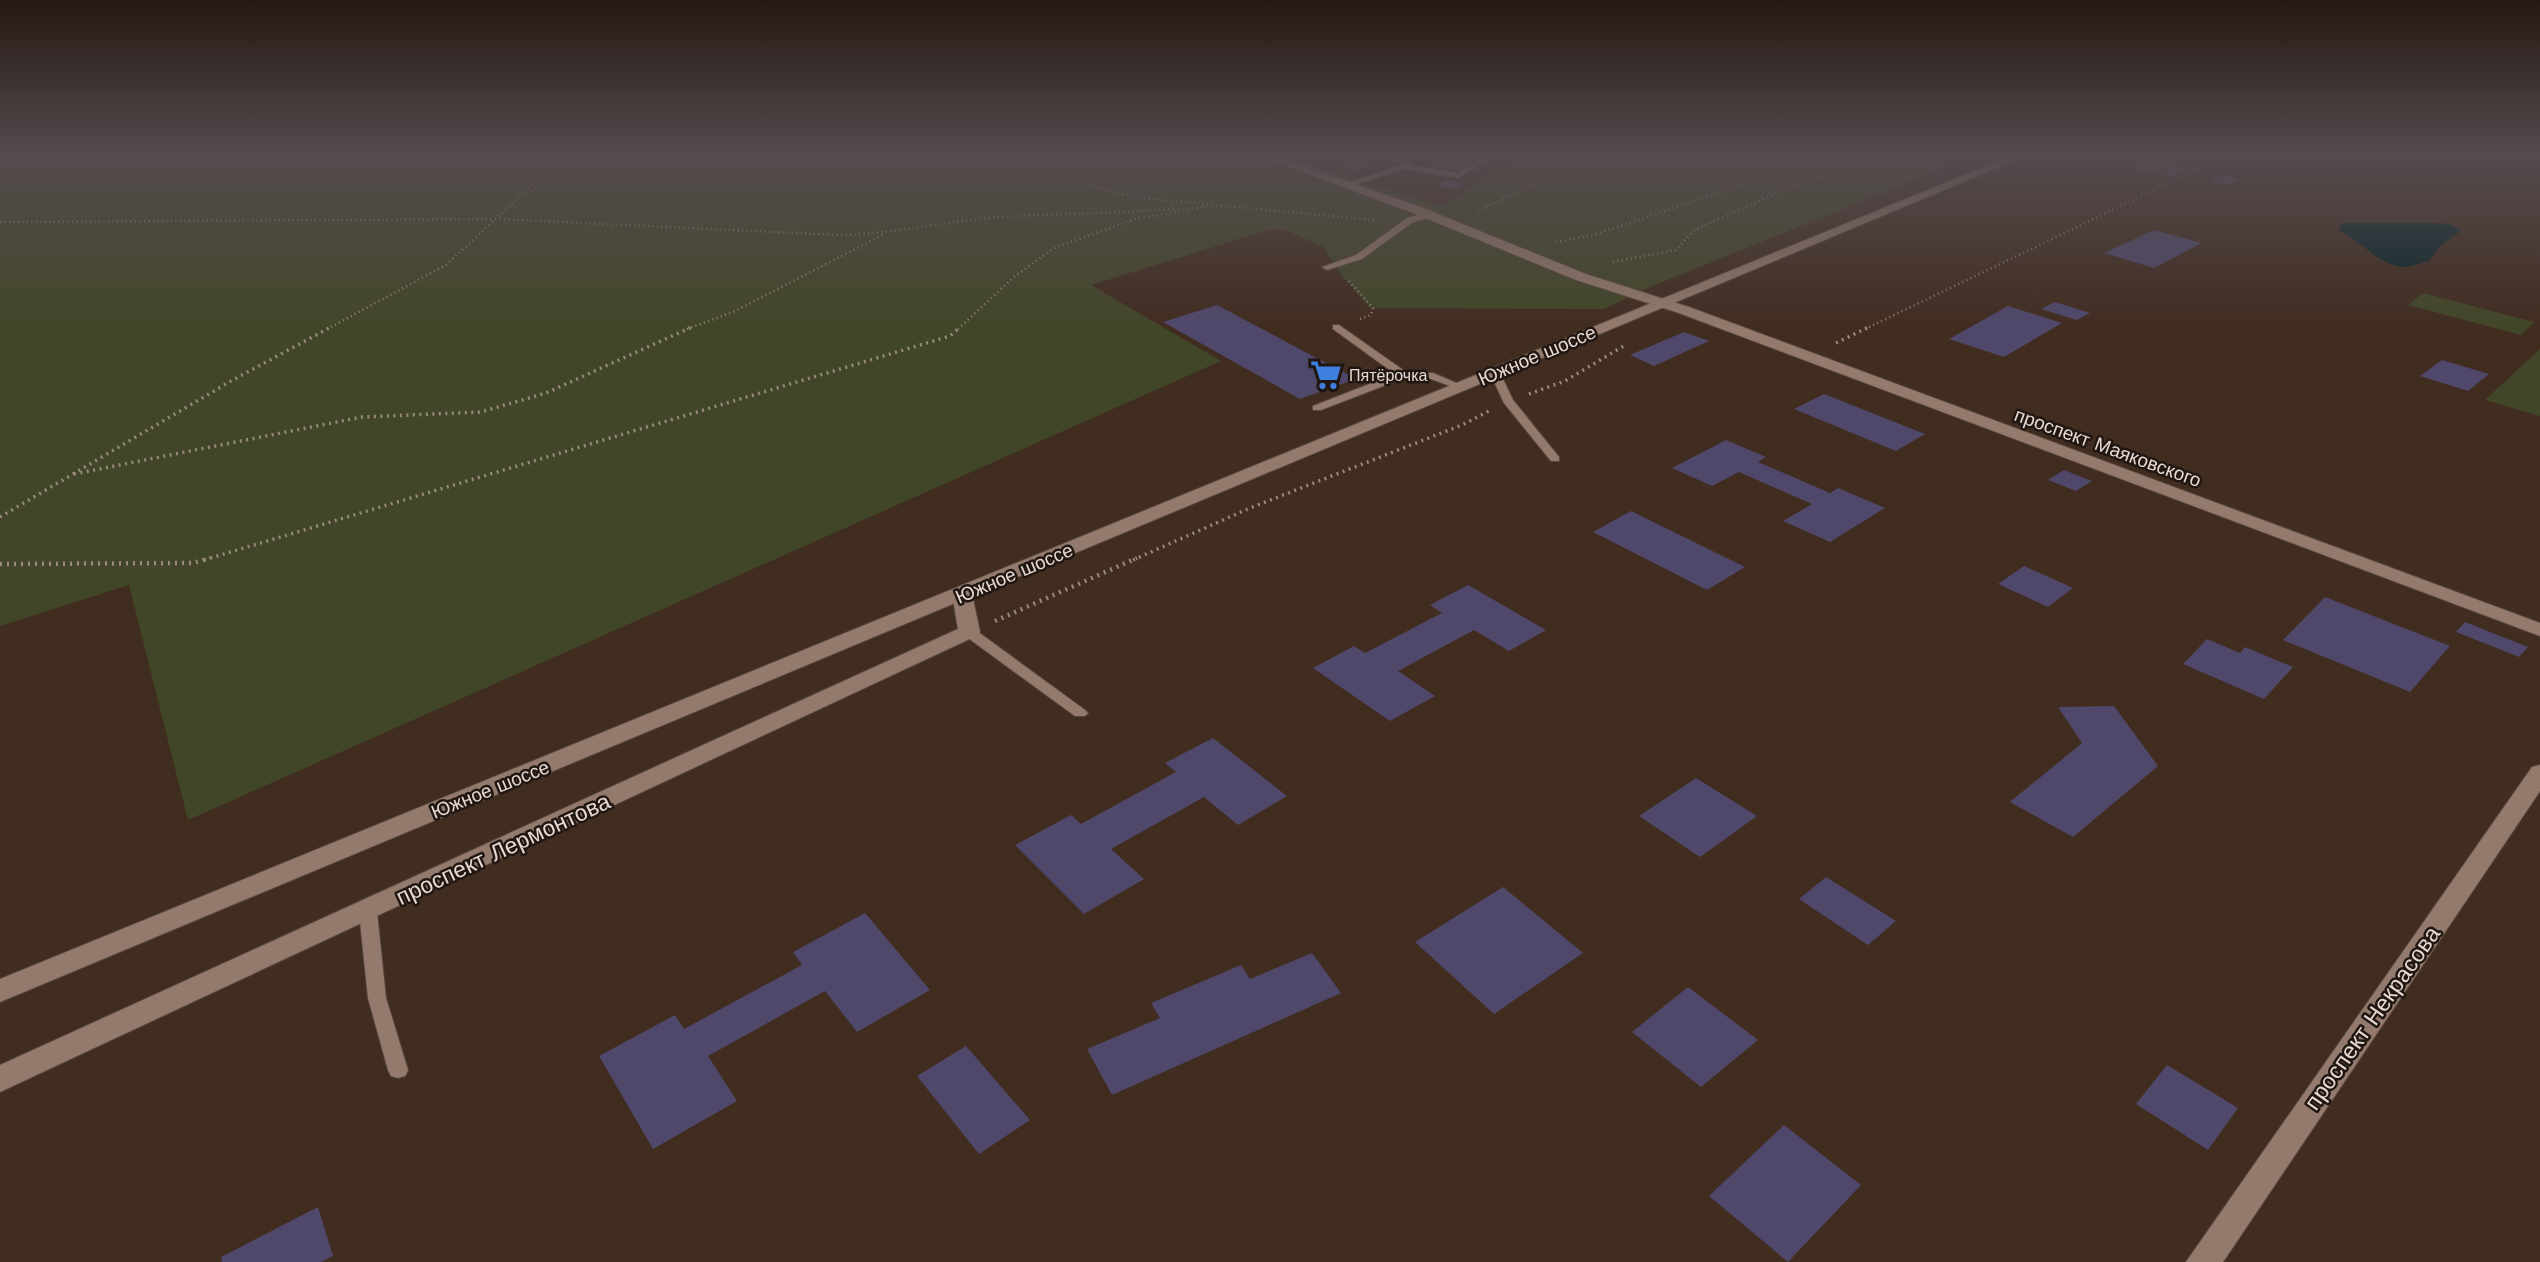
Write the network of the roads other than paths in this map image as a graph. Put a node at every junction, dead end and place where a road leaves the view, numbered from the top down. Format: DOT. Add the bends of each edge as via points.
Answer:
graph roads {
  1 [pos="1421,212"];
  2 [pos="1884,212"];
  3 [pos="1429,215"];
  4 [pos="1327,267"];
  5 [pos="1662,303"];
  6 [pos="1336,327"];
  7 [pos="1495,373"];
  8 [pos="1403,375"];
  9 [pos="1461,387"];
  10 [pos="1317,408"];
  11 [pos="1555,458"];
  12 [pos="962,594"];
  13 [pos="2540,629"];
  14 [pos="970,632"];
  15 [pos="1080,713"];
  16 [pos="2540,773"];
  17 [pos="368,912"];
  18 [pos="0,991"];
  19 [pos="398,1070"];
  20 [pos="0,1079"];
  21 [pos="2203,1262"];
  1 -- 3 [label="street, проспект Маяковского"];
  2 -- 5 [label="street, Южное шоссе"];
  3 -- 4 [label="lane" via="1410,220 1359,257"];
  3 -- 5 [label="street, проспект Маяковского" via="1567,271"];
  5 -- 7 [label="street, Южное шоссе"];
  5 -- 13 [label="street, проспект Маяковского"];
  6 -- 8 [label="lane"];
  7 -- 9 [label="street, Южное шоссе"];
  7 -- 11 [label="lane" via="1508,401"];
  8 -- 9 [label="lane" via="1433,376"];
  8 -- 10 [label="lane"];
  9 -- 12 [label="street, Южное шоссе"];
  12 -- 14 [label="street"];
  12 -- 18 [label="street, Южное шоссе"];
  14 -- 15 [label="lane"];
  14 -- 17 [label="street, проспект Лермонтова"];
  16 -- 21 [label="street, проспект Некрасова"];
  17 -- 19 [label="lane" via="377,998"];
  17 -- 20 [label="street, проспект Лермонтова"];
}
